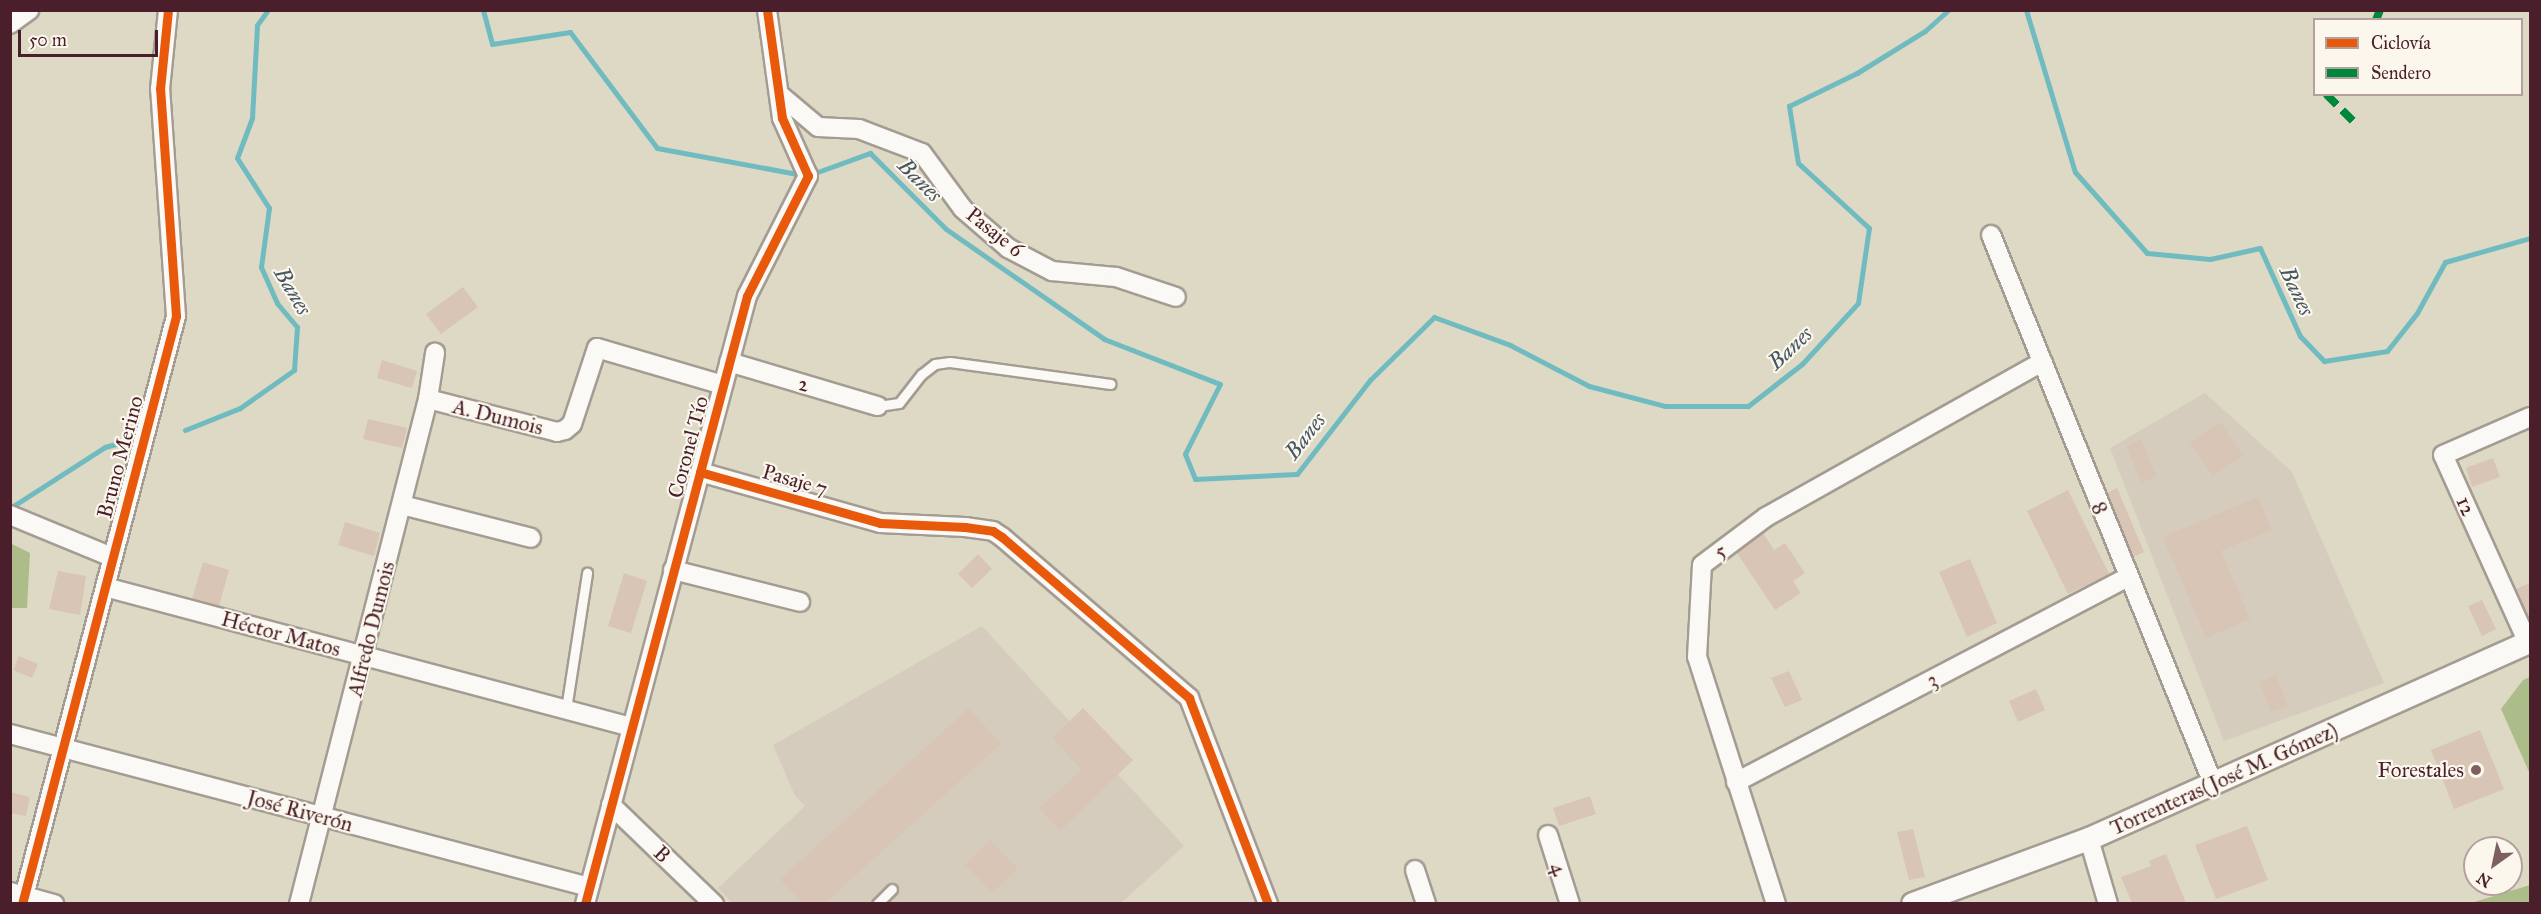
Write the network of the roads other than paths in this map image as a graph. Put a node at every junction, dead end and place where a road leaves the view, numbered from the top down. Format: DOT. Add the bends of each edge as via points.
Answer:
graph roads {
  1 [pos="29,10"];
  2 [pos="168,10"];
  3 [pos="767,10"];
  4 [pos="10,24"];
  5 [pos="779,94"];
  6 [pos="1991,235"];
  7 [pos="1176,297"];
  8 [pos="435,353"];
  9 [pos="729,362"];
  10 [pos="2042,362"];
  11 [pos="1110,384"];
  12 [pos="723,385"];
  13 [pos="428,399"];
  14 [pos="878,406"];
  15 [pos="2530,417"];
  16 [pos="700,472"];
  17 [pos="402,505"];
  18 [pos="10,515"];
  19 [pos="531,538"];
  20 [pos="112,557"];
  21 [pos="673,570"];
  22 [pos="587,573"];
  23 [pos="2128,577"];
  24 [pos="105,587"];
  25 [pos="800,602"];
  26 [pos="2529,643"];
  27 [pos="364,656"];
  28 [pos="566,709"];
  29 [pos="631,727"];
  30 [pos="10,734"];
  31 [pos="63,748"];
  32 [pos="2212,781"];
  33 [pos="1736,782"];
  34 [pos="611,805"];
  35 [pos="322,817"];
  36 [pos="1548,835"];
  37 [pos="2089,839"];
  38 [pos="1415,870"];
  39 [pos="892,888"];
  40 [pos="587,896"];
  41 [pos="19,897"];
  42 [pos="54,903"];
  43 [pos="299,903"];
  44 [pos="714,903"];
  45 [pos="877,903"];
  46 [pos="1268,903"];
  47 [pos="1426,903"];
  48 [pos="1570,903"];
  49 [pos="1776,903"];
  50 [pos="1913,903"];
  51 [pos="2108,903"];
  1 -- 4 [label="street"];
  2 -- 20 [label="street, Bruno Merino" via="160,89 176,316"];
  3 -- 5 [label="street, Coronel Tío"];
  5 -- 7 [label="street, Pasaje 6" via="818,127 859,129 922,153 963,209 1008,248 1052,271 1116,277"];
  5 -- 9 [label="street, Coronel Tío" via="782,118 808,176 747,296"];
  6 -- 10 [label="street, 8"];
  8 -- 13 [label="street, Alfredo Dumois"];
  9 -- 12 [label="street, Coronel Tío"];
  9 -- 14 [label="street, 2"];
  10 -- 23 [label="street, 8"];
  10 -- 33 [label="street, 5" via="1766,517 1702,565 1697,657"];
  11 -- 14 [label="lane" via="950,362 935,364 922,374 899,404"];
  12 -- 13 [label="street, A. Dumois" via="597,348 572,424 565,430 557,432"];
  12 -- 16 [label="street, Coronel Tío"];
  13 -- 17 [label="street, Alfredo Dumois"];
  15 -- 26 [label="street, 12" via="2443,455"];
  16 -- 21 [label="street, Coronel Tío"];
  16 -- 46 [label="street, Pasaje 7" via="880,523 993,531 1189,698"];
  17 -- 19 [label="street"];
  17 -- 27 [label="street, Alfredo Dumois"];
  18 -- 20 [label="street"];
  20 -- 24 [label="street, Bruno Merino"];
  21 -- 25 [label="street"];
  21 -- 29 [label="street, Coronel Tío"];
  22 -- 28 [label="lane"];
  23 -- 32 [label="street, 8"];
  23 -- 33 [label="street, 3"];
  24 -- 27 [label="street, Héctor Matos"];
  24 -- 31 [label="street, Bruno Merino"];
  26 -- 32 [label="street, Torrenteras(José M. Gómez)"];
  27 -- 28 [label="street, Héctor Matos"];
  27 -- 35 [label="street, Alfredo Dumois"];
  28 -- 29 [label="street, Héctor Matos"];
  29 -- 34 [label="street, Coronel Tío"];
  30 -- 31 [label="street, José Riverón"];
  31 -- 35 [label="street, José Riverón"];
  31 -- 41 [label="street, Bruno Merino"];
  32 -- 37 [label="street, Torrenteras(José M. Gómez)"];
  33 -- 49 [label="street, 5"];
  34 -- 40 [label="street, Coronel Tío"];
  34 -- 44 [label="street, B"];
  35 -- 40 [label="street, José Riverón"];
  35 -- 43 [label="street, Alfredo Dumois"];
  36 -- 48 [label="street, 4"];
  37 -- 50 [label="street, Torrenteras(José M. Gómez)"];
  37 -- 51 [label="street"];
  38 -- 47 [label="street"];
  39 -- 45 [label="lane"];
  41 -- 42 [label="street"];
}
